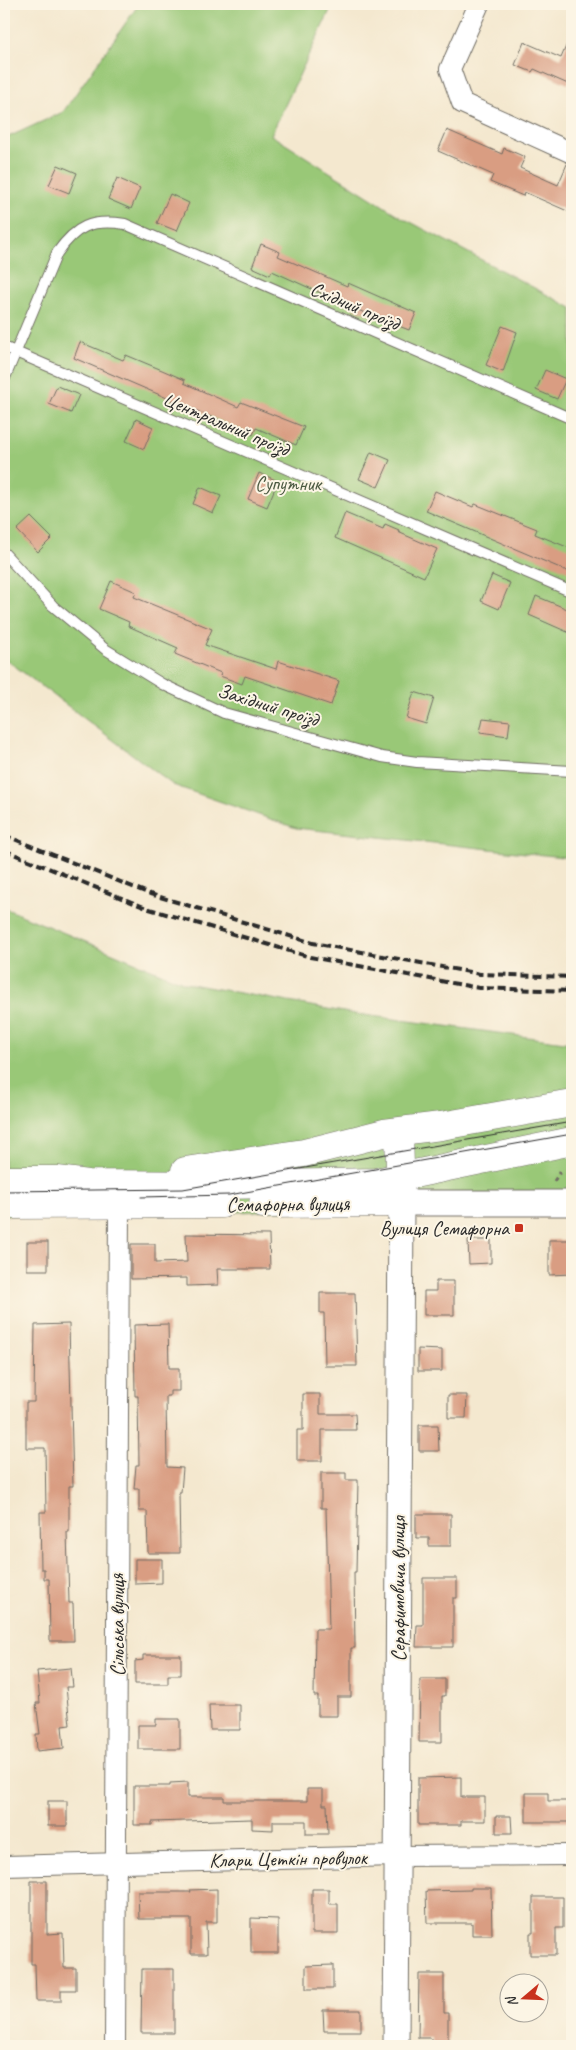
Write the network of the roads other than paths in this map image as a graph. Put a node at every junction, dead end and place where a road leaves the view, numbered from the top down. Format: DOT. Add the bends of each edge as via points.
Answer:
graph roads {
  1 [pos="479,4"];
  2 [pos="572,153"];
  3 [pos="4,347"];
  4 [pos="15,352"];
  5 [pos="4,380"];
  6 [pos="572,419"];
  7 [pos="4,553"];
  8 [pos="572,592"];
  9 [pos="572,771"];
  10 [pos="572,1103"];
  11 [pos="399,1132"];
  12 [pos="572,1140"];
  13 [pos="4,1180"];
  14 [pos="57,1180"];
  15 [pos="401,1191"];
  16 [pos="572,1203"];
  17 [pos="119,1204"];
  18 [pos="4,1205"];
  19 [pos="572,1855"];
  20 [pos="396,1856"];
  21 [pos="116,1863"];
  22 [pos="4,1866"];
  23 [pos="115,2046"];
  24 [pos="396,2046"];
  1 -- 2 [label="street" via="450,69 462,103"];
  3 -- 4 [label="lane, Центральний проїзд"];
  4 -- 5 [label="lane, Східний проїзд"];
  4 -- 6 [label="lane, Східний проїзд" via="57,253 68,237 85,226 104,221 124,224"];
  4 -- 8 [label="lane, Центральний проїзд"];
  7 -- 9 [label="lane, Західний проїзд" via="53,606 105,649 162,684 224,713 382,757"];
  10 -- 11 [label="main road, Семафорна вулиця"];
  11 -- 14 [label="main road, Семафорна вулиця" via="370,1135 304,1153 200,1170 88,1175"];
  11 -- 15 [label="main road, Серафимовича вулиця"];
  12 -- 15 [label="main road" via="467,1162"];
  13 -- 14 [label="main road, Семафорна вулиця"];
  14 -- 15 [label="main road, Семафорна вулиця" via="88,1184 349,1184"];
  15 -- 16 [label="street, Семафорна вулиця"];
  15 -- 17 [label="main road, Семафорна вулиця"];
  15 -- 20 [label="street, Серафимовича вулиця"];
  17 -- 18 [label="main road, Семафорна вулиця"];
  17 -- 21 [label="street, Сільська вулиця"];
  19 -- 20 [label="street, Клари Цеткін провулок"];
  20 -- 21 [label="street, Клари Цеткін провулок"];
  20 -- 24 [label="street, Серафимовича вулиця"];
  21 -- 22 [label="street, Клари Цеткін провулок"];
  21 -- 23 [label="street, Сільська вулиця"];
}
